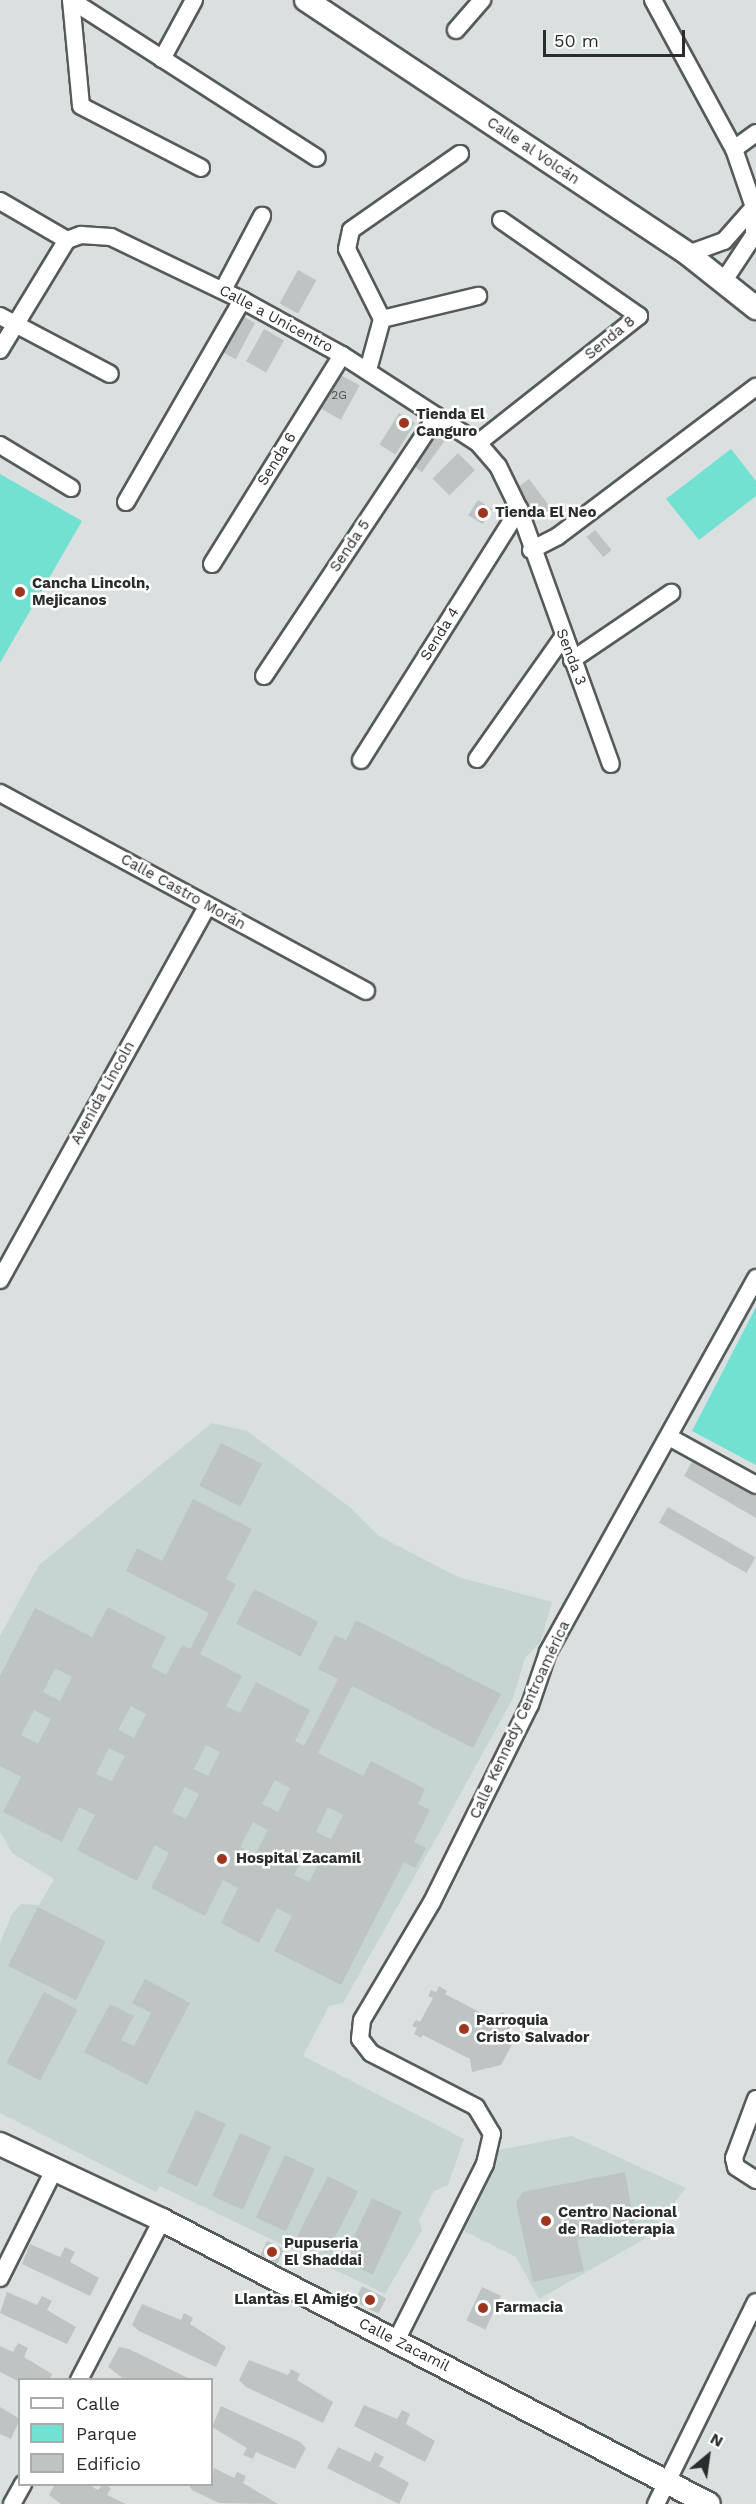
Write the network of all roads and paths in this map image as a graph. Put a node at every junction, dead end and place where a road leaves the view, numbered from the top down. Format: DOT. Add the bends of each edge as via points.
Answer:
graph roads {
  1 [pos="71,0"];
  2 [pos="194,0"];
  3 [pos="306,0"];
  4 [pos="482,0"];
  5 [pos="653,0"];
  6 [pos="456,30"];
  7 [pos="162,59"];
  8 [pos="756,133"];
  9 [pos="734,149"];
  10 [pos="460,154"];
  11 [pos="317,158"];
  12 [pos="201,168"];
  13 [pos="0,201"];
  14 [pos="755,212"];
  15 [pos="262,216"];
  16 [pos="501,220"];
  17 [pos="67,240"];
  18 [pos="688,254"];
  19 [pos="749,254"];
  20 [pos="723,282"];
  21 [pos="223,290"];
  22 [pos="478,296"];
  23 [pos="243,300"];
  24 [pos="756,308"];
  25 [pos="0,316"];
  26 [pos="382,319"];
  27 [pos="15,325"];
  28 [pos="0,350"];
  29 [pos="342,355"];
  30 [pos="368,370"];
  31 [pos="110,374"];
  32 [pos="756,387"];
  33 [pos="437,416"];
  34 [pos="478,443"];
  35 [pos="0,446"];
  36 [pos="71,488"];
  37 [pos="126,502"];
  38 [pos="519,509"];
  39 [pos="531,550"];
  40 [pos="212,564"];
  41 [pos="671,593"];
  42 [pos="563,637"];
  43 [pos="572,660"];
  44 [pos="264,676"];
  45 [pos="477,759"];
  46 [pos="361,760"];
  47 [pos="611,764"];
  48 [pos="0,793"];
  49 [pos="207,906"];
  50 [pos="366,992"];
  51 [pos="756,1278"];
  52 [pos="0,1280"];
  53 [pos="670,1438"];
  54 [pos="756,1485"];
  55 [pos="756,2099"];
  56 [pos="0,2144"];
  57 [pos="54,2170"];
  58 [pos="756,2180"];
  59 [pos="162,2220"];
  60 [pos="0,2278"];
  61 [pos="756,2302"];
  62 [pos="396,2341"];
  63 [pos="80,2378"];
  64 [pos="670,2483"];
  65 [pos="22,2486"];
  66 [pos="12,2504"];
  67 [pos="656,2504"];
  68 [pos="708,2504"];
  1 -- 7 [label="street"];
  1 -- 12 [label="street" via="81,106"];
  2 -- 7 [label="street"];
  3 -- 18 [label="street, Calle al Volcán"];
  4 -- 6 [label="street"];
  5 -- 9 [label="street"];
  7 -- 11 [label="street"];
  8 -- 9 [label="street"];
  9 -- 14 [label="street"];
  10 -- 26 [label="street" via="351,230 347,249"];
  13 -- 17 [label="street"];
  14 -- 18 [label="street" via="724,241"];
  14 -- 19 [label="street"];
  15 -- 21 [label="street"];
  16 -- 34 [label="street, Senda 8" via="639,316"];
  17 -- 21 [label="street, Calle a Unicentro" via="81,235 111,237"];
  17 -- 27 [label="street"];
  18 -- 20 [label="street, Calle al Volcán"];
  19 -- 20 [label="street"];
  20 -- 24 [label="street, Calle al Volcán"];
  21 -- 23 [label="street, Calle a Unicentro"];
  22 -- 26 [label="street"];
  23 -- 29 [label="street, Calle a Unicentro"];
  23 -- 37 [label="street"];
  25 -- 27 [label="street"];
  26 -- 30 [label="street"];
  27 -- 28 [label="street"];
  27 -- 31 [label="street"];
  29 -- 30 [label="street, Calle a Unicentro"];
  29 -- 40 [label="street, Senda 6"];
  30 -- 33 [label="street, Calle a Unicentro"];
  32 -- 39 [label="street" via="558,536"];
  33 -- 34 [label="street, Calle a Unicentro"];
  33 -- 44 [label="street, Senda 5"];
  34 -- 38 [label="street, Calle a Unicentro" via="498,466"];
  35 -- 36 [label="street"];
  38 -- 39 [label="street, Calle a Unicentro"];
  38 -- 46 [label="street, Senda 4"];
  39 -- 42 [label="street, Senda 3"];
  41 -- 43 [label="street"];
  42 -- 43 [label="street, Senda 3"];
  42 -- 45 [label="street"];
  43 -- 47 [label="street, Senda 3"];
  48 -- 49 [label="street, Calle Castro Morán"];
  49 -- 50 [label="street, Calle Castro Morán"];
  49 -- 52 [label="street, Avenida Lincoln"];
  51 -- 53 [label="street, Calle Kennedy Centroamérica"];
  53 -- 54 [label="street"];
  53 -- 62 [label="street, Calle Kennedy Centroamérica" via="548,1652 530,1705 432,1902 362,2020 360,2039 371,2053 476,2107 492,2134 484,2164"];
  55 -- 58 [label="street" via="734,2158 736,2167"];
  56 -- 57 [label="street, Calle Zacamil"];
  57 -- 59 [label="street, Calle Zacamil"];
  57 -- 60 [label="street"];
  59 -- 62 [label="street, Calle Zacamil"];
  59 -- 63 [label="street"];
  61 -- 64 [label="street"];
  62 -- 64 [label="street, Calle Zacamil"];
  64 -- 67 [label="street"];
  64 -- 68 [label="street, Calle Zacamil"];
  65 -- 66 [label="street"];
}
